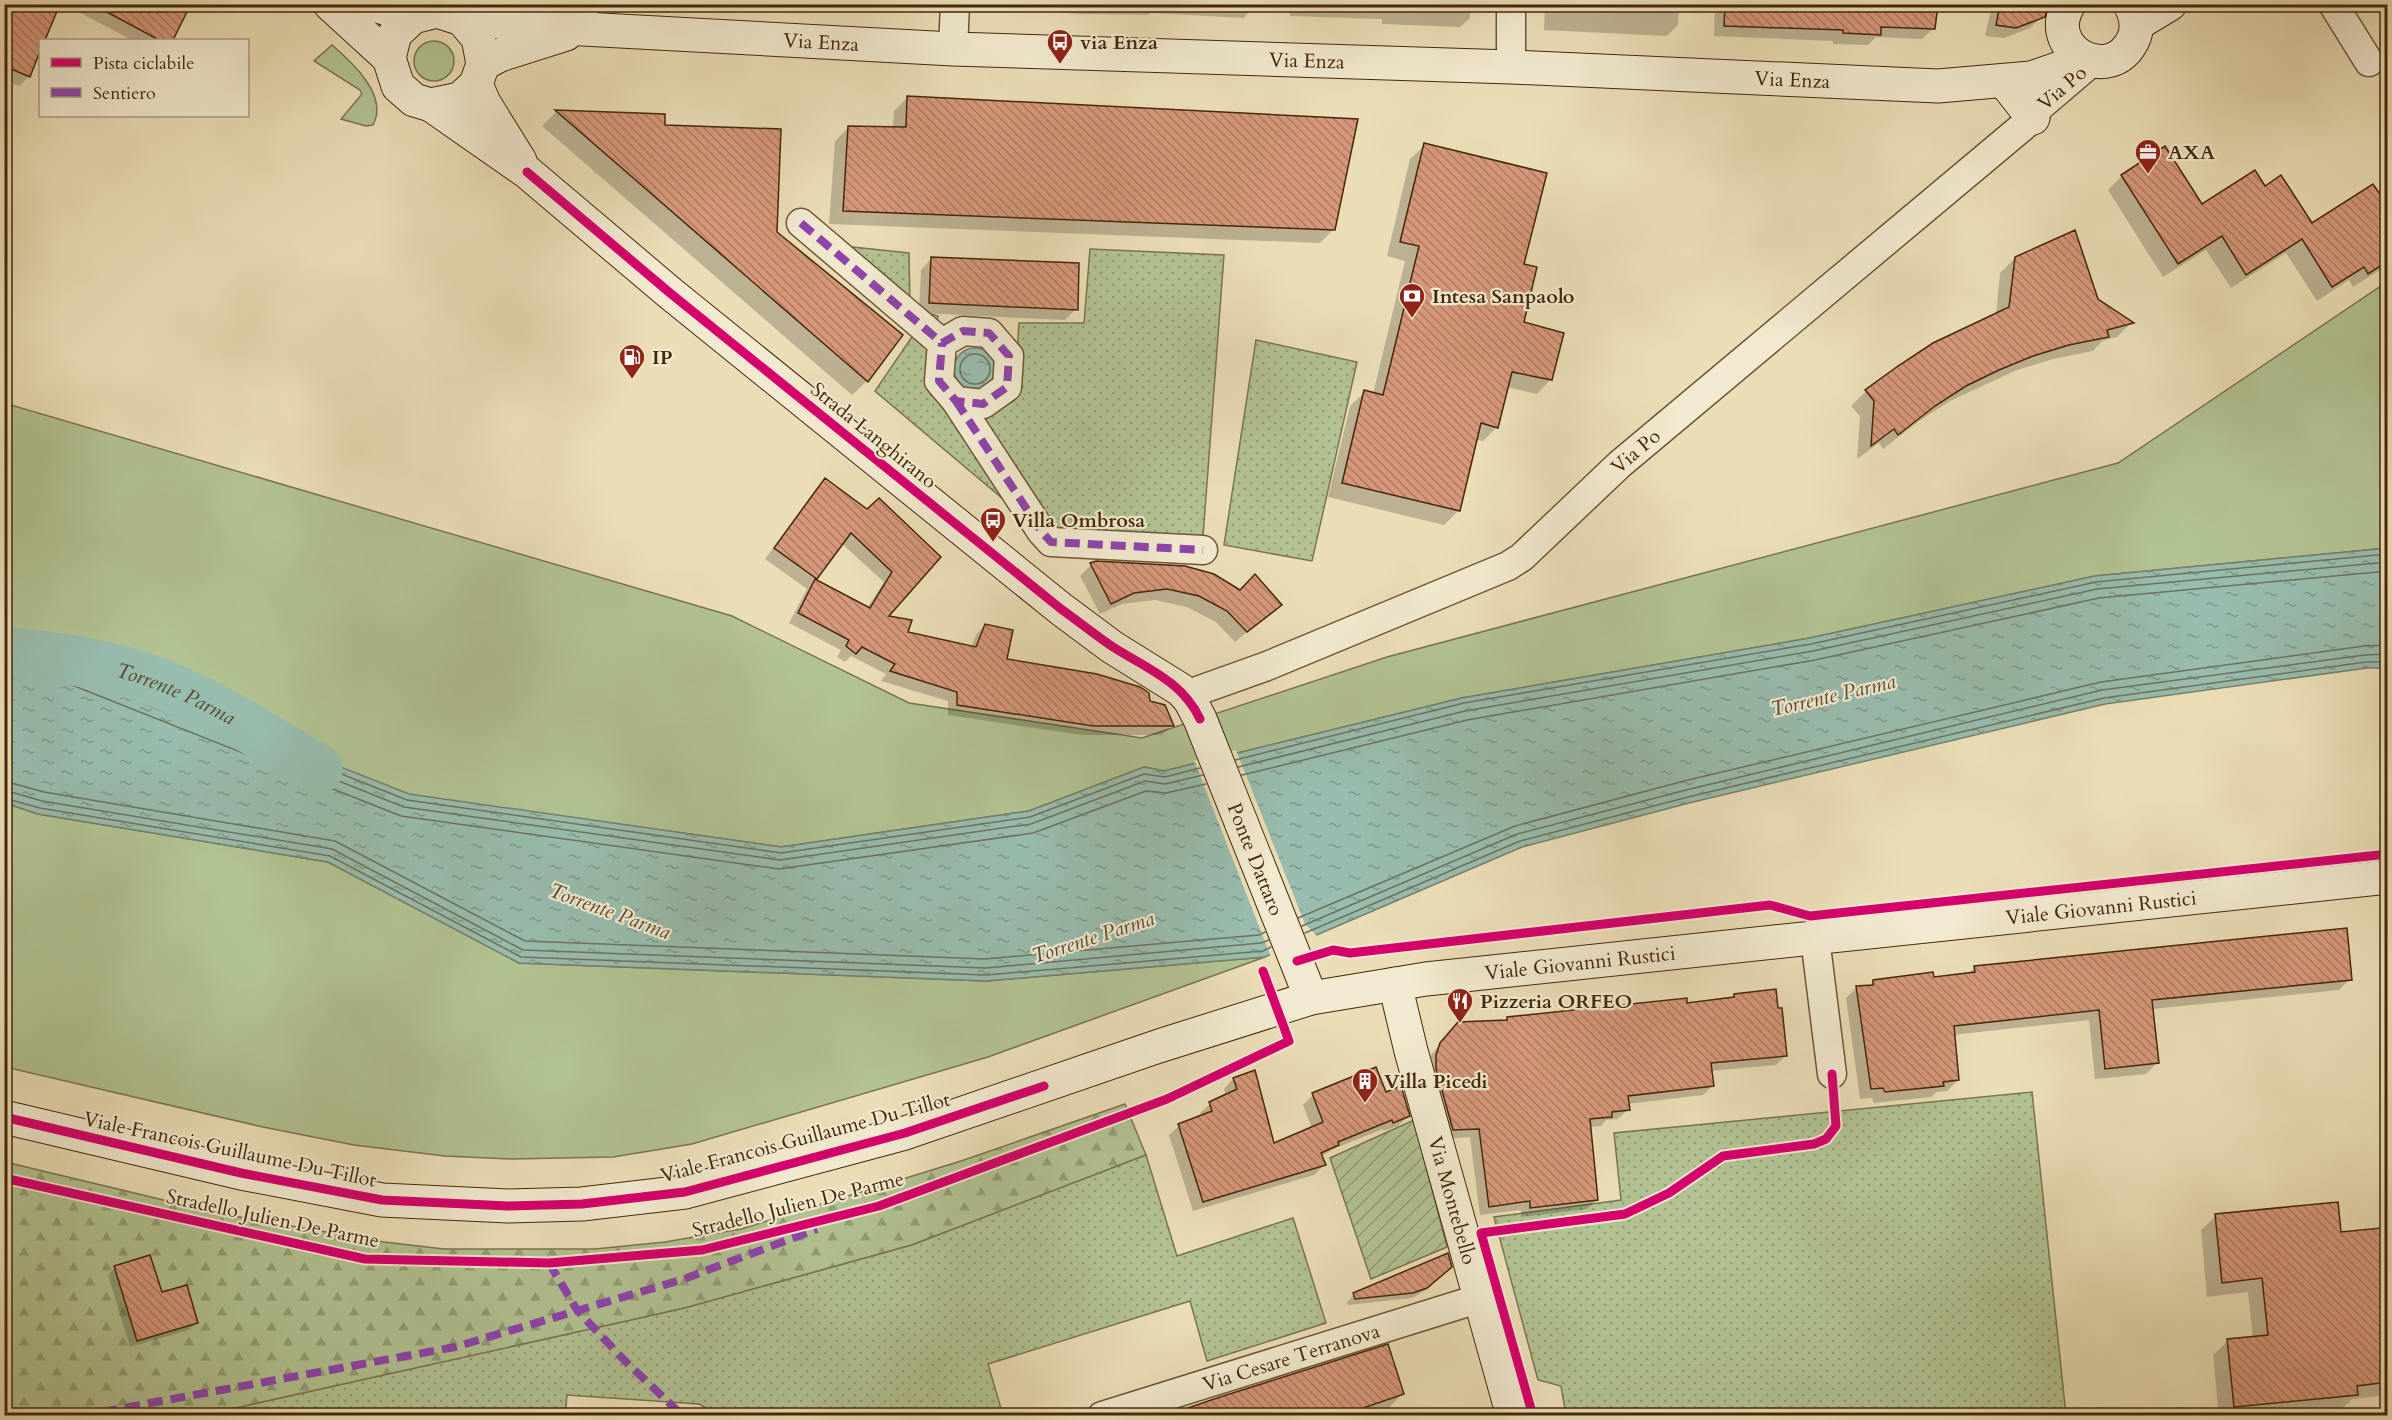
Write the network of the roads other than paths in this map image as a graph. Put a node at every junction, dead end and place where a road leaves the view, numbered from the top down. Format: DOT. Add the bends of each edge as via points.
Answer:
graph roads {
  1 [pos="330,4"];
  2 [pos="372,4"];
  3 [pos="955,4"];
  4 [pos="1511,4"];
  5 [pos="2170,4"];
  6 [pos="2333,4"];
  7 [pos="2133,14"];
  8 [pos="413,17"];
  9 [pos="584,17"];
  10 [pos="462,19"];
  11 [pos="2067,20"];
  12 [pos="952,49"];
  13 [pos="389,58"];
  14 [pos="2089,60"];
  15 [pos="2369,62"];
  16 [pos="1510,67"];
  17 [pos="479,74"];
  18 [pos="2017,80"];
  19 [pos="432,105"];
  20 [pos="2033,118"];
  21 [pos="527,172"];
  22 [pos="801,223"];
  23 [pos="942,343"];
  24 [pos="956,401"];
  25 [pos="1203,550"];
  26 [pos="1193,707"];
  27 [pos="2388,877"];
  28 [pos="1815,938"];
  29 [pos="1395,984"];
  30 [pos="1311,998"];
  31 [pos="1832,1074"];
  32 [pos="4,1117"];
  33 [pos="1480,1298"];
  34 [pos="1102,1416"];
  35 [pos="1513,1416"];
  1 -- 13 [label="street, Strada Langhirano"];
  2 -- 8 [label="street"];
  3 -- 12 [label="street"];
  4 -- 16 [label="street"];
  5 -- 7 [label="street, Via Po"];
  6 -- 15 [label="street"];
  7 -- 14 [label="street, Via Po" via="2135,35 2123,53 2114,59"];
  8 -- 10 [label="street" via="437,11"];
  8 -- 13 [label="street" via="395,34"];
  9 -- 10 [label="street, Via Enza"];
  9 -- 12 [label="street, Via Enza"];
  9 -- 17 [label="street, Via Enza" via="500,55"];
  10 -- 17 [label="street, Strada Langhirano" via="478,38"];
  11 -- 14 [label="street, Via Po" via="2068,45"];
  11 -- 18 [label="street, Via Po"];
  12 -- 16 [label="street, Via Enza"];
  13 -- 19 [label="street, Strada Langhirano" via="398,86 414,100"];
  14 -- 18 [label="street, Via Po"];
  14 -- 20 [label="street, Via Po" via="2039,107"];
  16 -- 18 [label="street, Via Enza" via="1938,86"];
  17 -- 19 [label="street" via="460,99"];
  17 -- 21 [label="street, Strada Langhirano" via="483,103"];
  18 -- 20 [label="street, Via Po"];
  19 -- 21 [label="street, Strada Langhirano"];
  20 -- 26 [label="street, Via Po" via="1612,470 1522,557 1288,657"];
  21 -- 26 [label="street, Strada Langhirano" via="1061,609 1169,681"];
  22 -- 23 [label="street"];
  23 -- 24 [label="street" via="939,381"];
  23 -- 24 [label="street" via="963,331 988,333 1009,356 1006,387 983,404"];
  24 -- 25 [label="street" via="1051,542"];
  26 -- 30 [label="street, Ponte Dattaro"];
  27 -- 28 [label="street, Viale Giovanni Rustici"];
  28 -- 29 [label="street, Viale Giovanni Rustici"];
  28 -- 31 [label="street"];
  29 -- 30 [label="street, Viale Giovanni Rustici"];
  29 -- 33 [label="street, Via Montebello"];
  30 -- 32 [label="street, Viale Francois Guillaume Du Tillot" via="905,1134 685,1192 582,1204 508,1206 382,1200 241,1173"];
  33 -- 34 [label="street, Via Cesare Terranova"];
  33 -- 35 [label="street, Via Montebello"];
}
